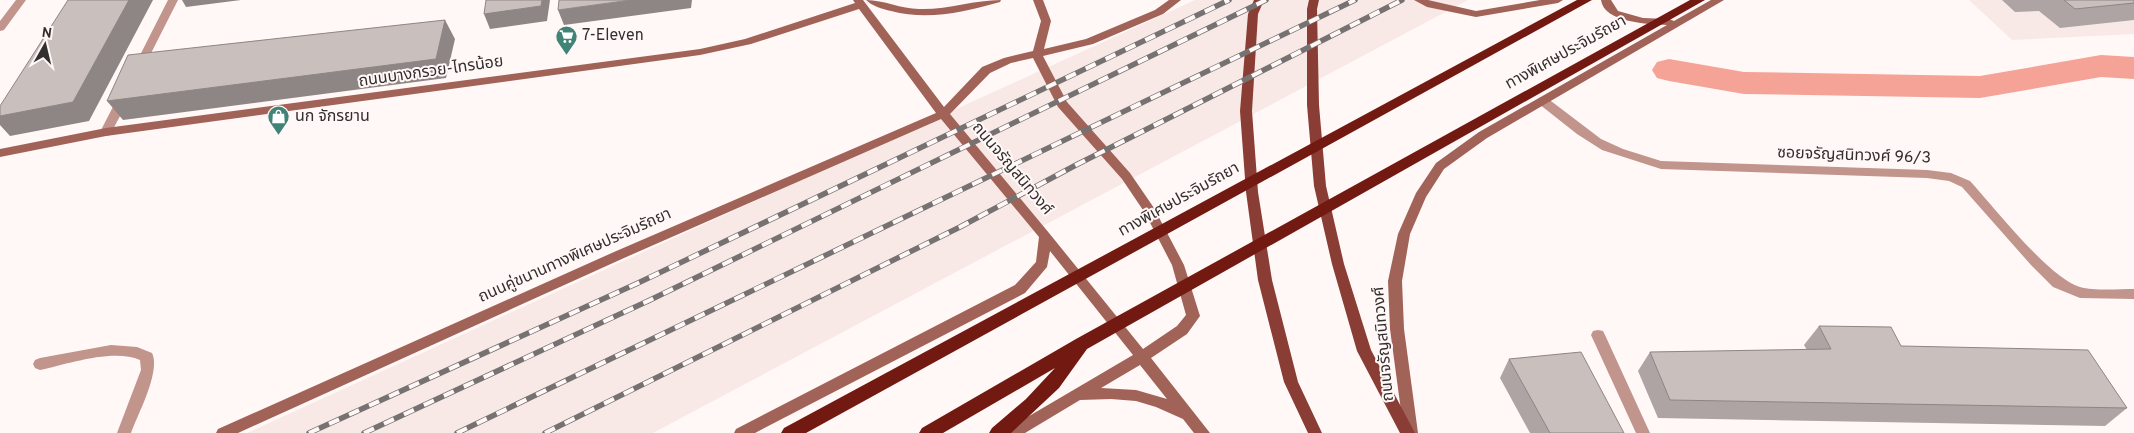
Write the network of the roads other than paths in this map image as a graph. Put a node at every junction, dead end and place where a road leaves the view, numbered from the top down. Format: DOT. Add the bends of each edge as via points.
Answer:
graph roads {
  1 [pos="21,0"];
  2 [pos="173,0"];
  3 [pos="996,0"];
  4 [pos="1038,0"];
  5 [pos="1176,0"];
  6 [pos="1258,0"];
  7 [pos="1314,0"];
  8 [pos="1419,0"];
  9 [pos="1558,0"];
  10 [pos="1586,0"];
  11 [pos="1606,0"];
  12 [pos="1699,0"];
  13 [pos="1719,0"];
  14 [pos="864,2"];
  15 [pos="1679,22"];
  16 [pos="0,28"];
  17 [pos="1037,55"];
  18 [pos="1543,101"];
  19 [pos="942,114"];
  20 [pos="106,132"];
  21 [pos="0,153"];
  22 [pos="1045,236"];
  23 [pos="2134,294"];
  24 [pos="1598,335"];
  25 [pos="1082,344"];
  26 [pos="1143,356"];
  27 [pos="40,364"];
  28 [pos="1078,395"];
  29 [pos="1190,415"];
  30 [pos="124,433"];
  31 [pos="223,433"];
  32 [pos="741,433"];
  33 [pos="790,433"];
  34 [pos="928,433"];
  35 [pos="998,433"];
  36 [pos="1012,433"];
  37 [pos="1203,433"];
  38 [pos="1315,433"];
  39 [pos="1409,433"];
  40 [pos="1643,433"];
  1 -- 16 [label="street"];
  2 -- 20 [label="street"];
  3 -- 14 [label="main road" via="936,13 897,10"];
  4 -- 17 [label="main road" via="1046,21"];
  5 -- 17 [label="main road" via="1159,12 1089,42"];
  6 -- 38 [label="main road" via="1253,14 1246,111 1252,192 1265,280 1289,373"];
  7 -- 39 [label="main road, ถนนจรัญสนิทวงศ์" via="1313,105 1320,186 1338,264 1364,351"];
  8 -- 9 [label="main road" via="1476,14"];
  10 -- 33 [label="highway, ทางพิเศษประจิมรัถยา"];
  11 -- 15 [label="main road" via="1614,13 1643,21"];
  12 -- 25 [label="highway, ทางพิเศษประจิมรัถยา"];
  13 -- 15 [label="main road, ถนนจรัญสนิทวงศ์"];
  14 -- 19 [label="main road, ถนนจรัญสนิทวงศ์"];
  14 -- 20 [label="main road, ถนนบางกรวย-ไทรน้อย" via="747,42 700,52"];
  15 -- 18 [label="main road, ถนนจรัญสนิทวงศ์"];
  17 -- 19 [label="main road" via="1008,60 986,70"];
  17 -- 26 [label="main road" via="1062,104 1126,176 1150,211 1178,265 1193,316 1182,330"];
  18 -- 23 [label="street, ซอยจรัญสนิทวงศ์ 96/3" via="1580,131 1605,146 1661,164 1951,177 1966,184 2058,283 2080,293"];
  18 -- 39 [label="main road, ถนนจรัญสนิทวงศ์" via="1483,135 1440,166 1420,196 1404,234 1395,281"];
  19 -- 22 [label="main road, ถนนจรัญสนิทวงศ์"];
  19 -- 31 [label="main road, ถนนคู่ขนานทางพิเศษประจิมรัถยา"];
  20 -- 21 [label="main road, ถนนบางกรวย-ไทรน้อย"];
  22 -- 26 [label="main road, ถนนจรัญสนิทวงศ์"];
  22 -- 32 [label="main road" via="1042,264 1020,289"];
  24 -- 40 [label="street"];
  25 -- 34 [label="highway, ทางพิเศษประจิมรัถยา"];
  25 -- 35 [label="highway" via="1049,389"];
  26 -- 28 [label="main road"];
  26 -- 29 [label="main road, ถนนจรัญสนิทวงศ์"];
  27 -- 30 [label="street" via="121,349 139,351 147,357 148,370"];
  28 -- 29 [label="main road" via="1136,394 1161,401"];
  28 -- 36 [label="main road"];
  29 -- 37 [label="main road, ถนนจรัญสนิทวงศ์"];
}
